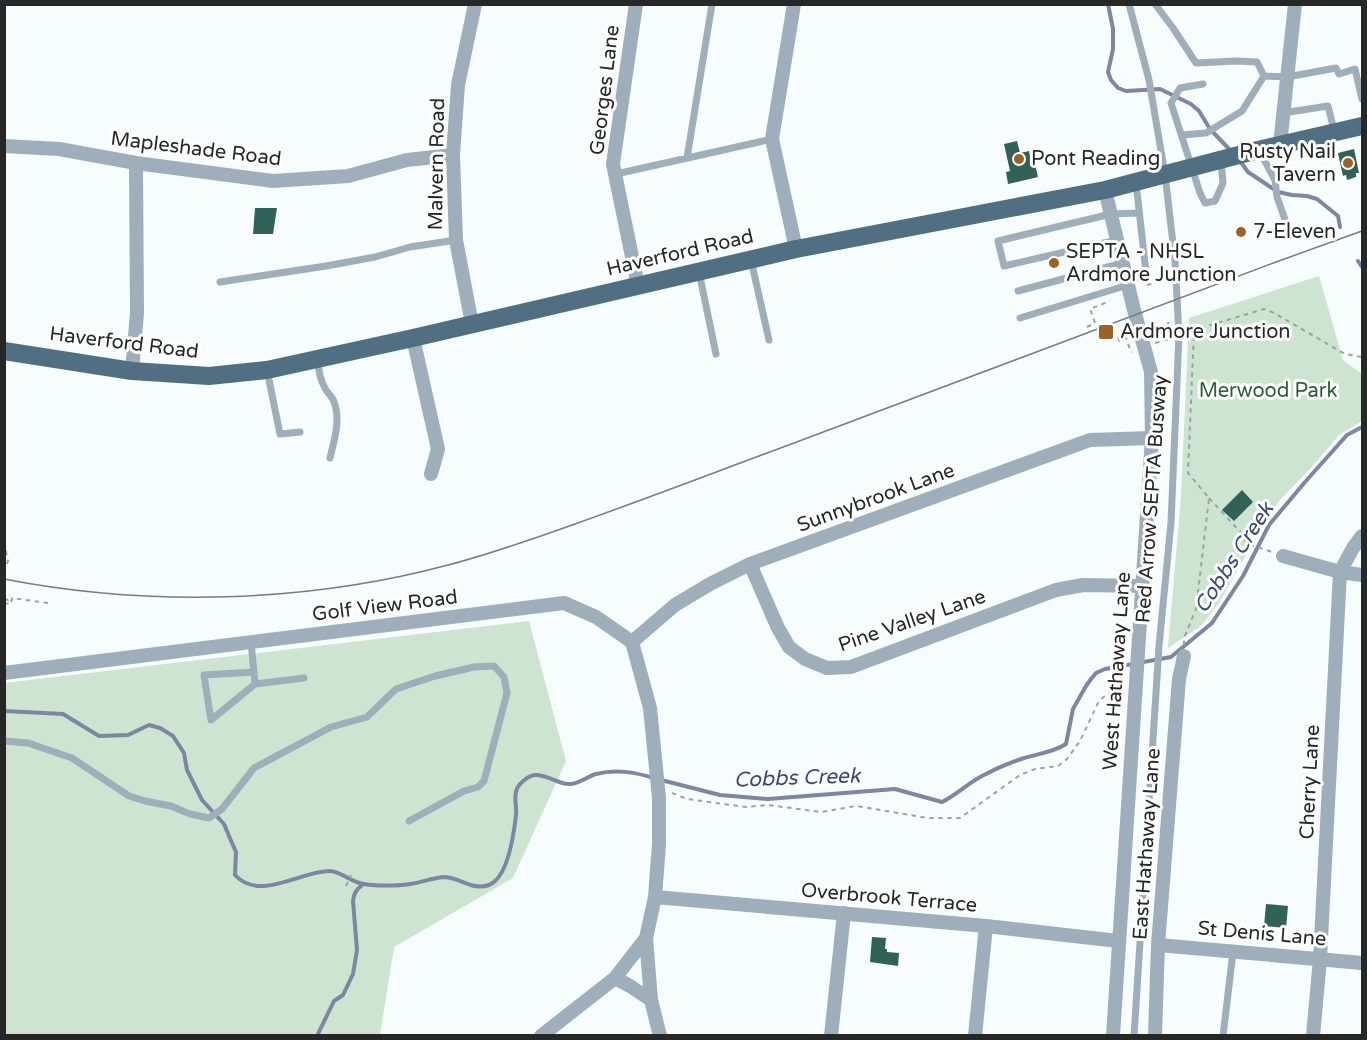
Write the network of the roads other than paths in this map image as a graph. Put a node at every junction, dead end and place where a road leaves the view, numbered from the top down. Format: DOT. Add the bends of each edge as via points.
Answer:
graph roads {
  1 [pos="475,4"];
  2 [pos="636,4"];
  3 [pos="712,4"];
  4 [pos="794,4"];
  5 [pos="1129,4"];
  6 [pos="1155,4"];
  7 [pos="1295,4"];
  8 [pos="1264,76"];
  9 [pos="1287,77"];
  10 [pos="1203,84"];
  11 [pos="1362,99"];
  12 [pos="1283,113"];
  13 [pos="1362,126"];
  14 [pos="1335,132"];
  15 [pos="1182,135"];
  16 [pos="772,139"];
  17 [pos="1280,145"];
  18 [pos="4,146"];
  19 [pos="453,155"];
  20 [pos="1238,155"];
  21 [pos="687,158"];
  22 [pos="136,162"];
  23 [pos="1192,167"];
  24 [pos="616,174"];
  25 [pos="1165,174"];
  26 [pos="1136,182"];
  27 [pos="1105,190"];
  28 [pos="1139,213"];
  29 [pos="1111,214"];
  30 [pos="1289,231"];
  31 [pos="456,240"];
  32 [pos="1117,240"];
  33 [pos="795,249"];
  34 [pos="751,260"];
  35 [pos="1123,263"];
  36 [pos="699,272"];
  37 [pos="220,282"];
  38 [pos="1127,284"];
  39 [pos="638,286"];
  40 [pos="1018,291"];
  41 [pos="1020,318"];
  42 [pos="472,324"];
  43 [pos="413,338"];
  44 [pos="769,340"];
  45 [pos="4,351"];
  46 [pos="716,354"];
  47 [pos="318,359"];
  48 [pos="267,370"];
  49 [pos="132,371"];
  50 [pos="300,432"];
  51 [pos="1152,438"];
  52 [pos="330,458"];
  53 [pos="431,474"];
  54 [pos="1362,536"];
  55 [pos="1277,554"];
  56 [pos="750,564"];
  57 [pos="1340,572"];
  58 [pos="1362,575"];
  59 [pos="1142,586"];
  60 [pos="251,642"];
  61 [pos="632,642"];
  62 [pos="1184,656"];
  63 [pos="254,672"];
  64 [pos="4,673"];
  65 [pos="304,678"];
  66 [pos="255,684"];
  67 [pos="4,741"];
  68 [pos="409,821"];
  69 [pos="655,897"];
  70 [pos="844,913"];
  71 [pos="986,926"];
  72 [pos="646,938"];
  73 [pos="1118,941"];
  74 [pos="1158,945"];
  75 [pos="1233,951"];
  76 [pos="1320,959"];
  77 [pos="1362,963"];
  78 [pos="615,978"];
  79 [pos="651,1000"];
  80 [pos="541,1035"];
  81 [pos="660,1035"];
  82 [pos="831,1035"];
  83 [pos="975,1035"];
  84 [pos="1113,1035"];
  85 [pos="1134,1035"];
  86 [pos="1155,1035"];
  87 [pos="1223,1035"];
  88 [pos="1313,1035"];
  1 -- 19 [label="street, Malvern Road" via="458,85"];
  2 -- 24 [label="street, Georges Lane" via="614,164"];
  3 -- 21 [label="lane"];
  4 -- 16 [label="street"];
  5 -- 25 [label="lane, Red Arrow SEPTA Busway" via="1149,80"];
  6 -- 8 [label="lane" via="1196,63 1257,62"];
  7 -- 9 [label="street"];
  8 -- 9 [label="lane"];
  8 -- 15 [label="lane" via="1242,111 1206,133"];
  9 -- 11 [label="lane" via="1336,68 1339,75 1355,69"];
  9 -- 12 [label="street"];
  10 -- 15 [label="lane" via="1180,88 1171,103"];
  12 -- 14 [label="lane" via="1328,106"];
  12 -- 17 [label="street"];
  13 -- 14 [label="main road, Haverford Road"];
  14 -- 17 [label="main road, Haverford Road"];
  15 -- 23 [label="lane"];
  16 -- 21 [label="lane"];
  16 -- 33 [label="street"];
  17 -- 20 [label="main road, Haverford Road"];
  18 -- 22 [label="street, Mapleshade Road" via="58,149"];
  19 -- 22 [label="street, Mapleshade Road" via="406,160 348,176 273,182"];
  19 -- 31 [label="street, Malvern Road"];
  20 -- 23 [label="main road, Haverford Road"];
  20 -- 23 [label="lane" via="1215,201 1205,203"];
  20 -- 30 [label="lane" via="1275,180"];
  21 -- 24 [label="lane"];
  22 -- 49 [label="street" via="137,313"];
  23 -- 25 [label="main road, Haverford Road"];
  24 -- 39 [label="street, Georges Lane"];
  25 -- 26 [label="main road, Haverford Road"];
  25 -- 85 [label="lane, Red Arrow SEPTA Busway" via="1179,334 1172,523 1159,646"];
  26 -- 27 [label="main road, Haverford Road"];
  26 -- 28 [label="lane"];
  27 -- 29 [label="street, West Hathaway Lane"];
  27 -- 33 [label="main road, Haverford Road"];
  28 -- 29 [label="lane"];
  28 -- 38 [label="lane" via="1146,272"];
  29 -- 32 [label="street, West Hathaway Lane"];
  29 -- 32 [label="lane" via="998,241 1004,266"];
  31 -- 37 [label="lane"];
  31 -- 42 [label="street, Malvern Road"];
  32 -- 35 [label="street, West Hathaway Lane"];
  33 -- 34 [label="main road, Haverford Road"];
  34 -- 36 [label="main road, Haverford Road"];
  34 -- 44 [label="lane"];
  35 -- 38 [label="street, West Hathaway Lane"];
  35 -- 40 [label="lane"];
  36 -- 39 [label="main road, Haverford Road"];
  36 -- 46 [label="lane"];
  38 -- 41 [label="lane"];
  38 -- 51 [label="street, West Hathaway Lane" via="1151,372"];
  39 -- 42 [label="main road, Haverford Road"];
  42 -- 43 [label="main road, Haverford Road"];
  43 -- 47 [label="main road, Haverford Road"];
  43 -- 53 [label="street" via="438,449"];
  45 -- 49 [label="main road, Haverford Road"];
  47 -- 48 [label="main road, Haverford Road"];
  47 -- 52 [label="lane" via="318,374 336,412 337,431"];
  48 -- 49 [label="main road, Haverford Road" via="209,376"];
  48 -- 50 [label="lane" via="280,434"];
  51 -- 56 [label="street, Sunnybrook Lane" via="1090,440"];
  51 -- 59 [label="street, West Hathaway Lane"];
  54 -- 57 [label="street, Cherry Lane"];
  55 -- 57 [label="street"];
  56 -- 59 [label="street, Pine Valley Lane" via="789,647 827,668 851,667 1056,590 1083,585"];
  56 -- 61 [label="street, Sunnybrook Lane" via="675,605"];
  57 -- 58 [label="street"];
  57 -- 76 [label="street, Cherry Lane"];
  59 -- 73 [label="street, West Hathaway Lane"];
  60 -- 61 [label="street, Golf View Road" via="564,603 596,617"];
  60 -- 63 [label="lane"];
  60 -- 64 [label="street, Golf View Road"];
  61 -- 69 [label="street" via="650,708 658,786"];
  62 -- 74 [label="street, East Hathaway Lane"];
  63 -- 66 [label="lane"];
  63 -- 66 [label="lane" via="204,675 211,720"];
  65 -- 66 [label="lane"];
  67 -- 68 [label="lane" via="28,743 72,758 129,796 209,818 222,809 254,768 331,726 367,717 396,689 435,676 494,666 504,677 507,693 484,781"];
  69 -- 70 [label="street, Overbrook Terrace"];
  69 -- 72 [label="street"];
  70 -- 71 [label="street, Overbrook Terrace"];
  70 -- 82 [label="street"];
  71 -- 73 [label="street, Overbrook Terrace"];
  71 -- 83 [label="street"];
  72 -- 78 [label="street"];
  72 -- 79 [label="street"];
  73 -- 84 [label="street, West Hathaway Lane"];
  74 -- 75 [label="street, St Denis Lane"];
  74 -- 86 [label="street, East Hathaway Lane"];
  75 -- 76 [label="street, St Denis Lane"];
  75 -- 87 [label="lane"];
  76 -- 77 [label="street, St Denis Lane"];
  76 -- 88 [label="street, Cherry Lane"];
  78 -- 79 [label="street"];
  78 -- 80 [label="street"];
  79 -- 81 [label="street"];
}
